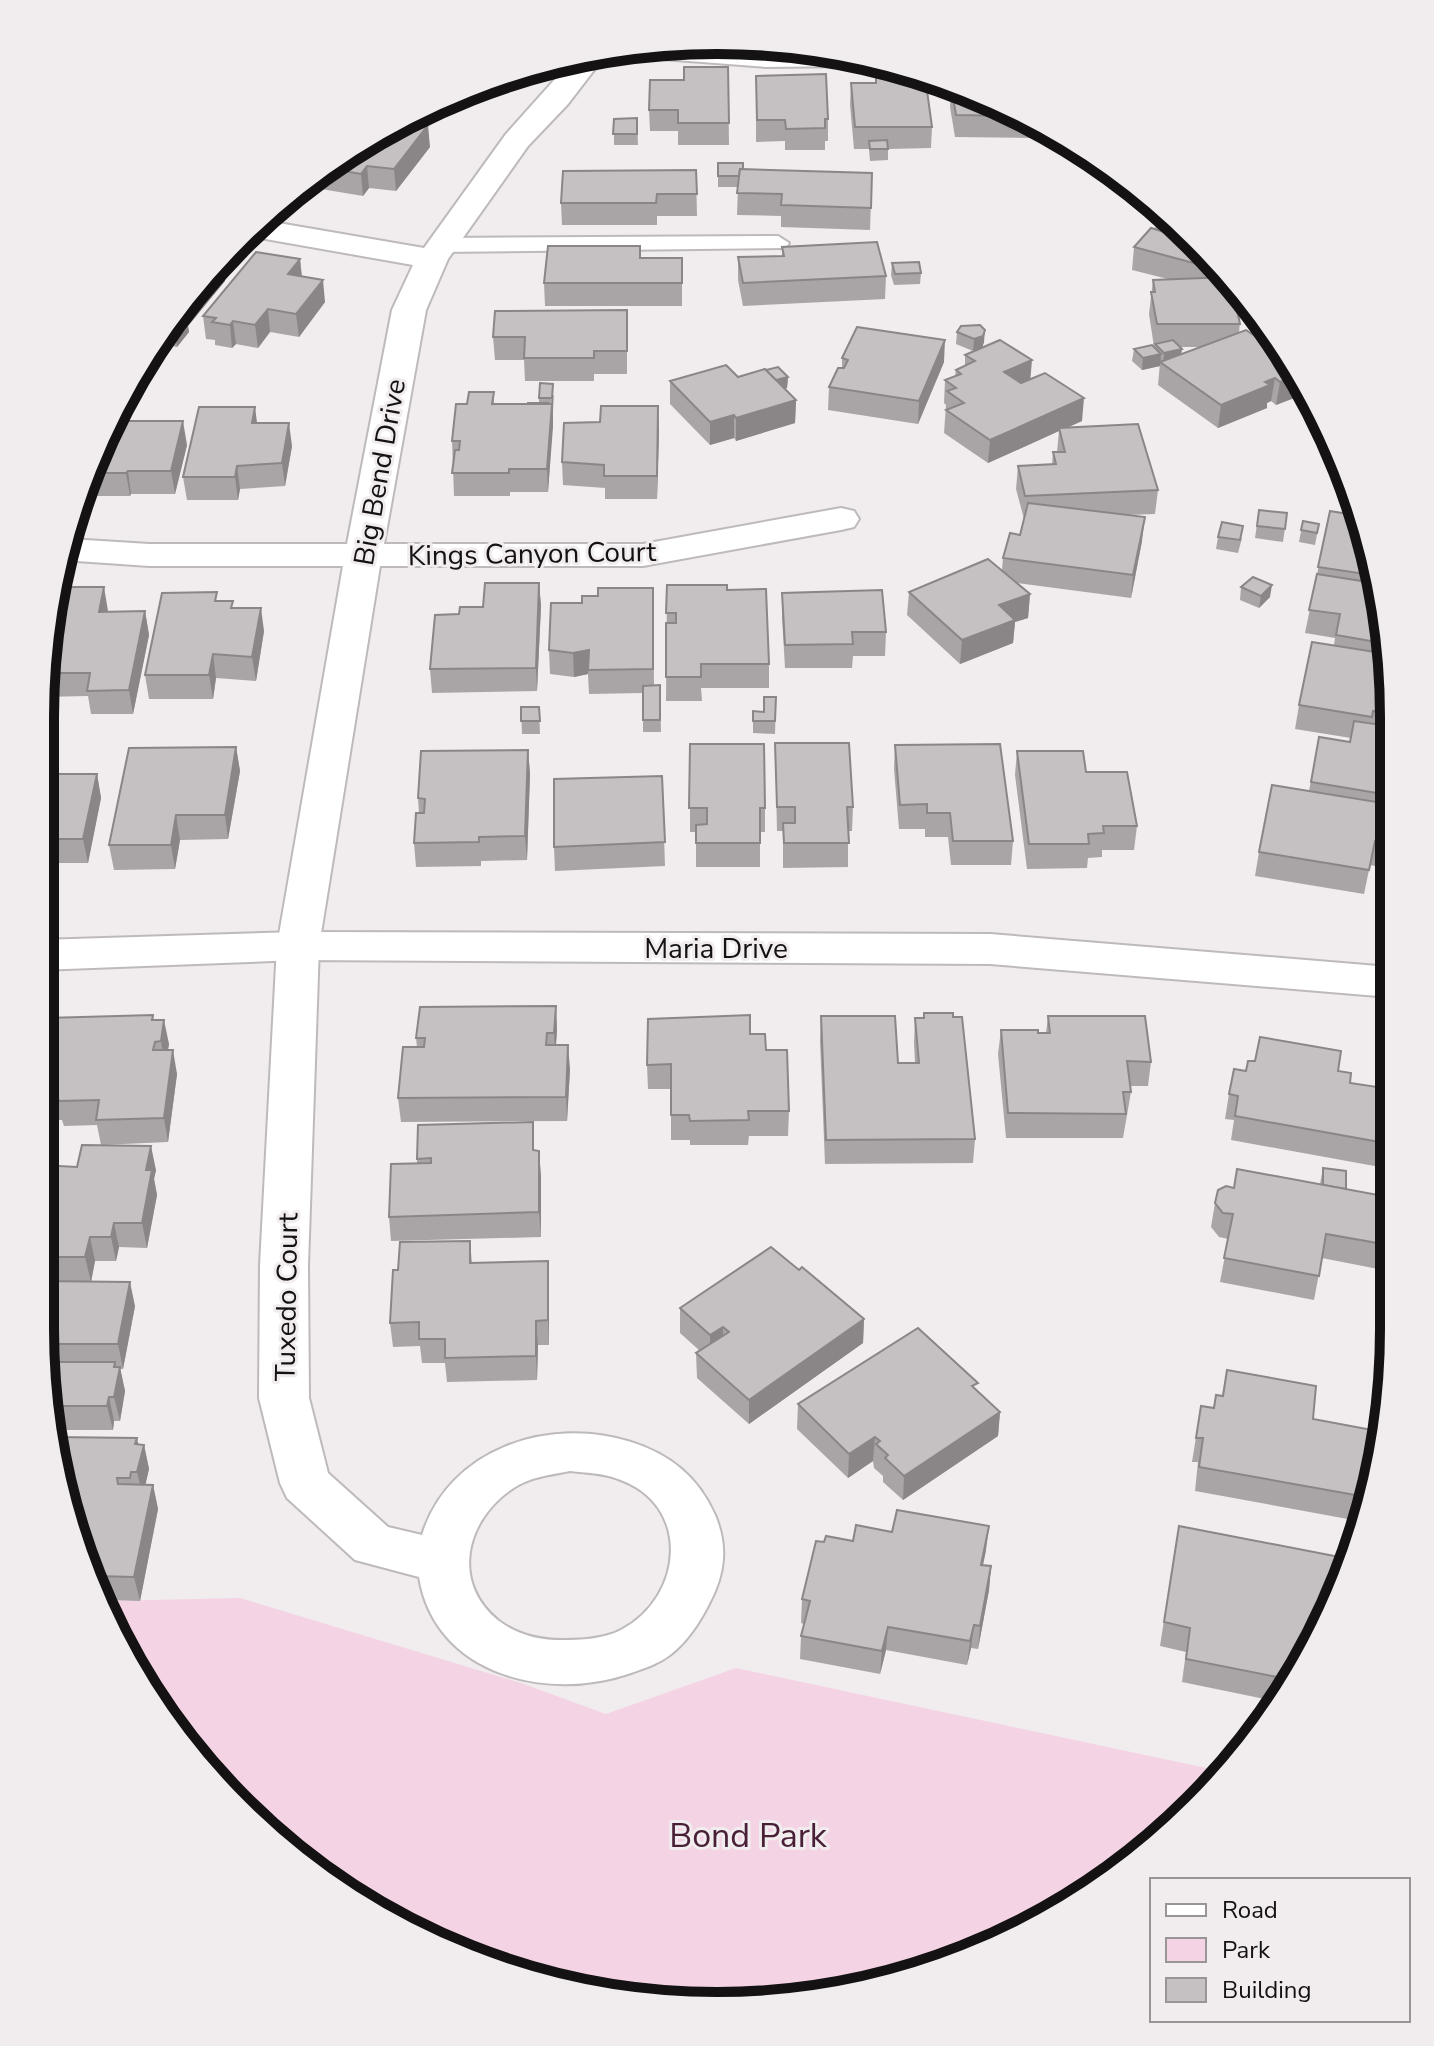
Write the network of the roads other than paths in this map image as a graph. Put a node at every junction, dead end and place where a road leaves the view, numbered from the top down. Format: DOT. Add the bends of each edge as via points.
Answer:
graph roads {
  1 [pos="715,54"];
  2 [pos="785,58"];
  3 [pos="579,69"];
  4 [pos="268,230"];
  5 [pos="778,243"];
  6 [pos="437,252"];
  7 [pos="841,519"];
  8 [pos="76,551"];
  9 [pos="365,555"];
  10 [pos="298,946"];
  11 [pos="54,955"];
  12 [pos="1380,981"];
  13 [pos="442,1561"];
  1 -- 2 [label="street"];
  3 -- 6 [label="street, Big Bend Drive" via="517,140"];
  4 -- 6 [label="street"];
  5 -- 6 [label="lane"];
  6 -- 9 [label="street, Big Bend Drive" via="409,310"];
  7 -- 9 [label="street, Kings Canyon Court" via="643,555"];
  8 -- 9 [label="street, Kings Canyon Court"];
  9 -- 10 [label="street, Big Bend Drive"];
  10 -- 11 [label="street, Maria Drive"];
  10 -- 12 [label="street, Maria Drive" via="990,949"];
  10 -- 13 [label="street, Tuxedo Court" via="284,1265 284,1398 305,1483 373,1545"];
  13 -- 13 [label="street" via="448,1598 471,1629 506,1652 549,1663 594,1661 638,1647 671,1621 693,1588 700,1551 693,1519 674,1491 645,1469 610,1455 570,1451 495,1474 466,1498 448,1528"];
}
